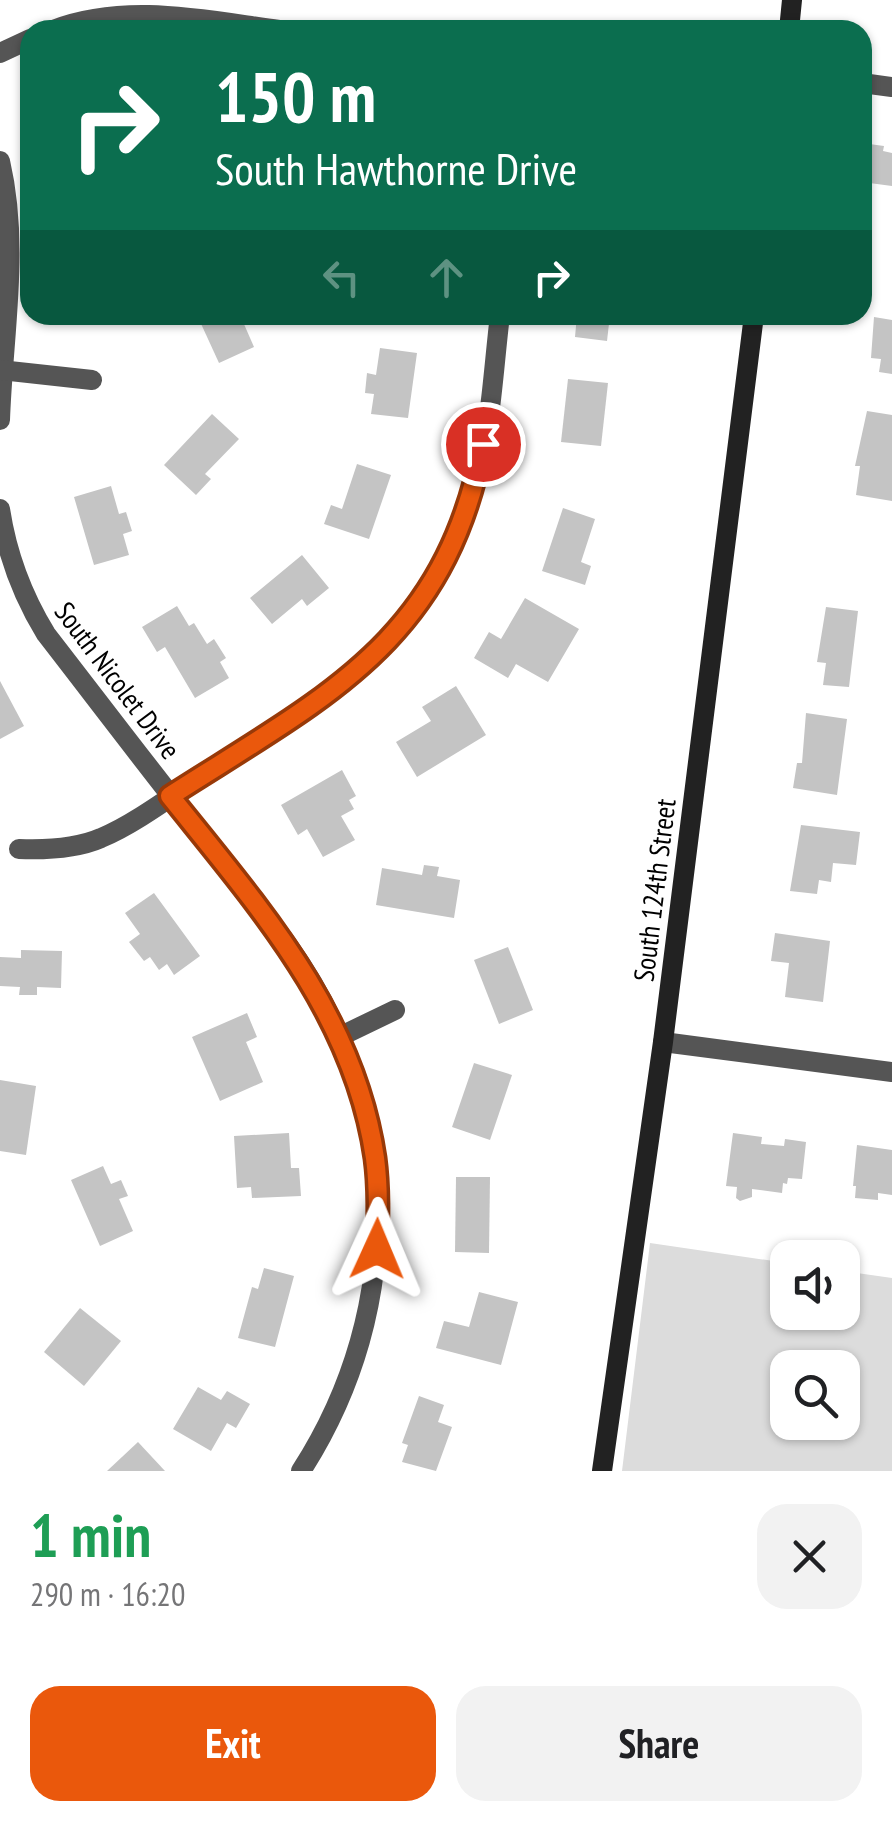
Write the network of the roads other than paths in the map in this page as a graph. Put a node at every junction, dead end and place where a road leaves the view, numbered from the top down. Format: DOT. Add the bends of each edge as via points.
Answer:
graph roads {
  1 [pos="86,20"];
  2 [pos="205,20"];
  3 [pos="0,161"];
  4 [pos="498,325"];
  5 [pos="753,325"];
  6 [pos="2,370"];
  7 [pos="92,380"];
  8 [pos="0,420"];
  9 [pos="0,509"];
  10 [pos="170,796"];
  11 [pos="19,849"];
  12 [pos="395,1010"];
  13 [pos="339,1037"];
  14 [pos="662,1042"];
  15 [pos="892,1072"];
  16 [pos="300,1471"];
  17 [pos="602,1471"];
  1 -- 2 [label="street"];
  3 -- 6 [label="street" via="11,248"];
  4 -- 10 [label="street" via="474,488 426,594 331,693"];
  5 -- 14 [label="street, South 124th Street"];
  6 -- 7 [label="street"];
  6 -- 8 [label="street"];
  9 -- 10 [label="street, South Nicolet Drive" via="28,606"];
  10 -- 11 [label="street" via="101,839"];
  10 -- 13 [label="street, South Nicolet Drive" via="289,946"];
  12 -- 13 [label="street"];
  13 -- 16 [label="street, South Nicolet Drive" via="374,1158 377,1249 356,1354 339,1402"];
  14 -- 15 [label="street"];
  14 -- 17 [label="street, South 124th Street"];
}
